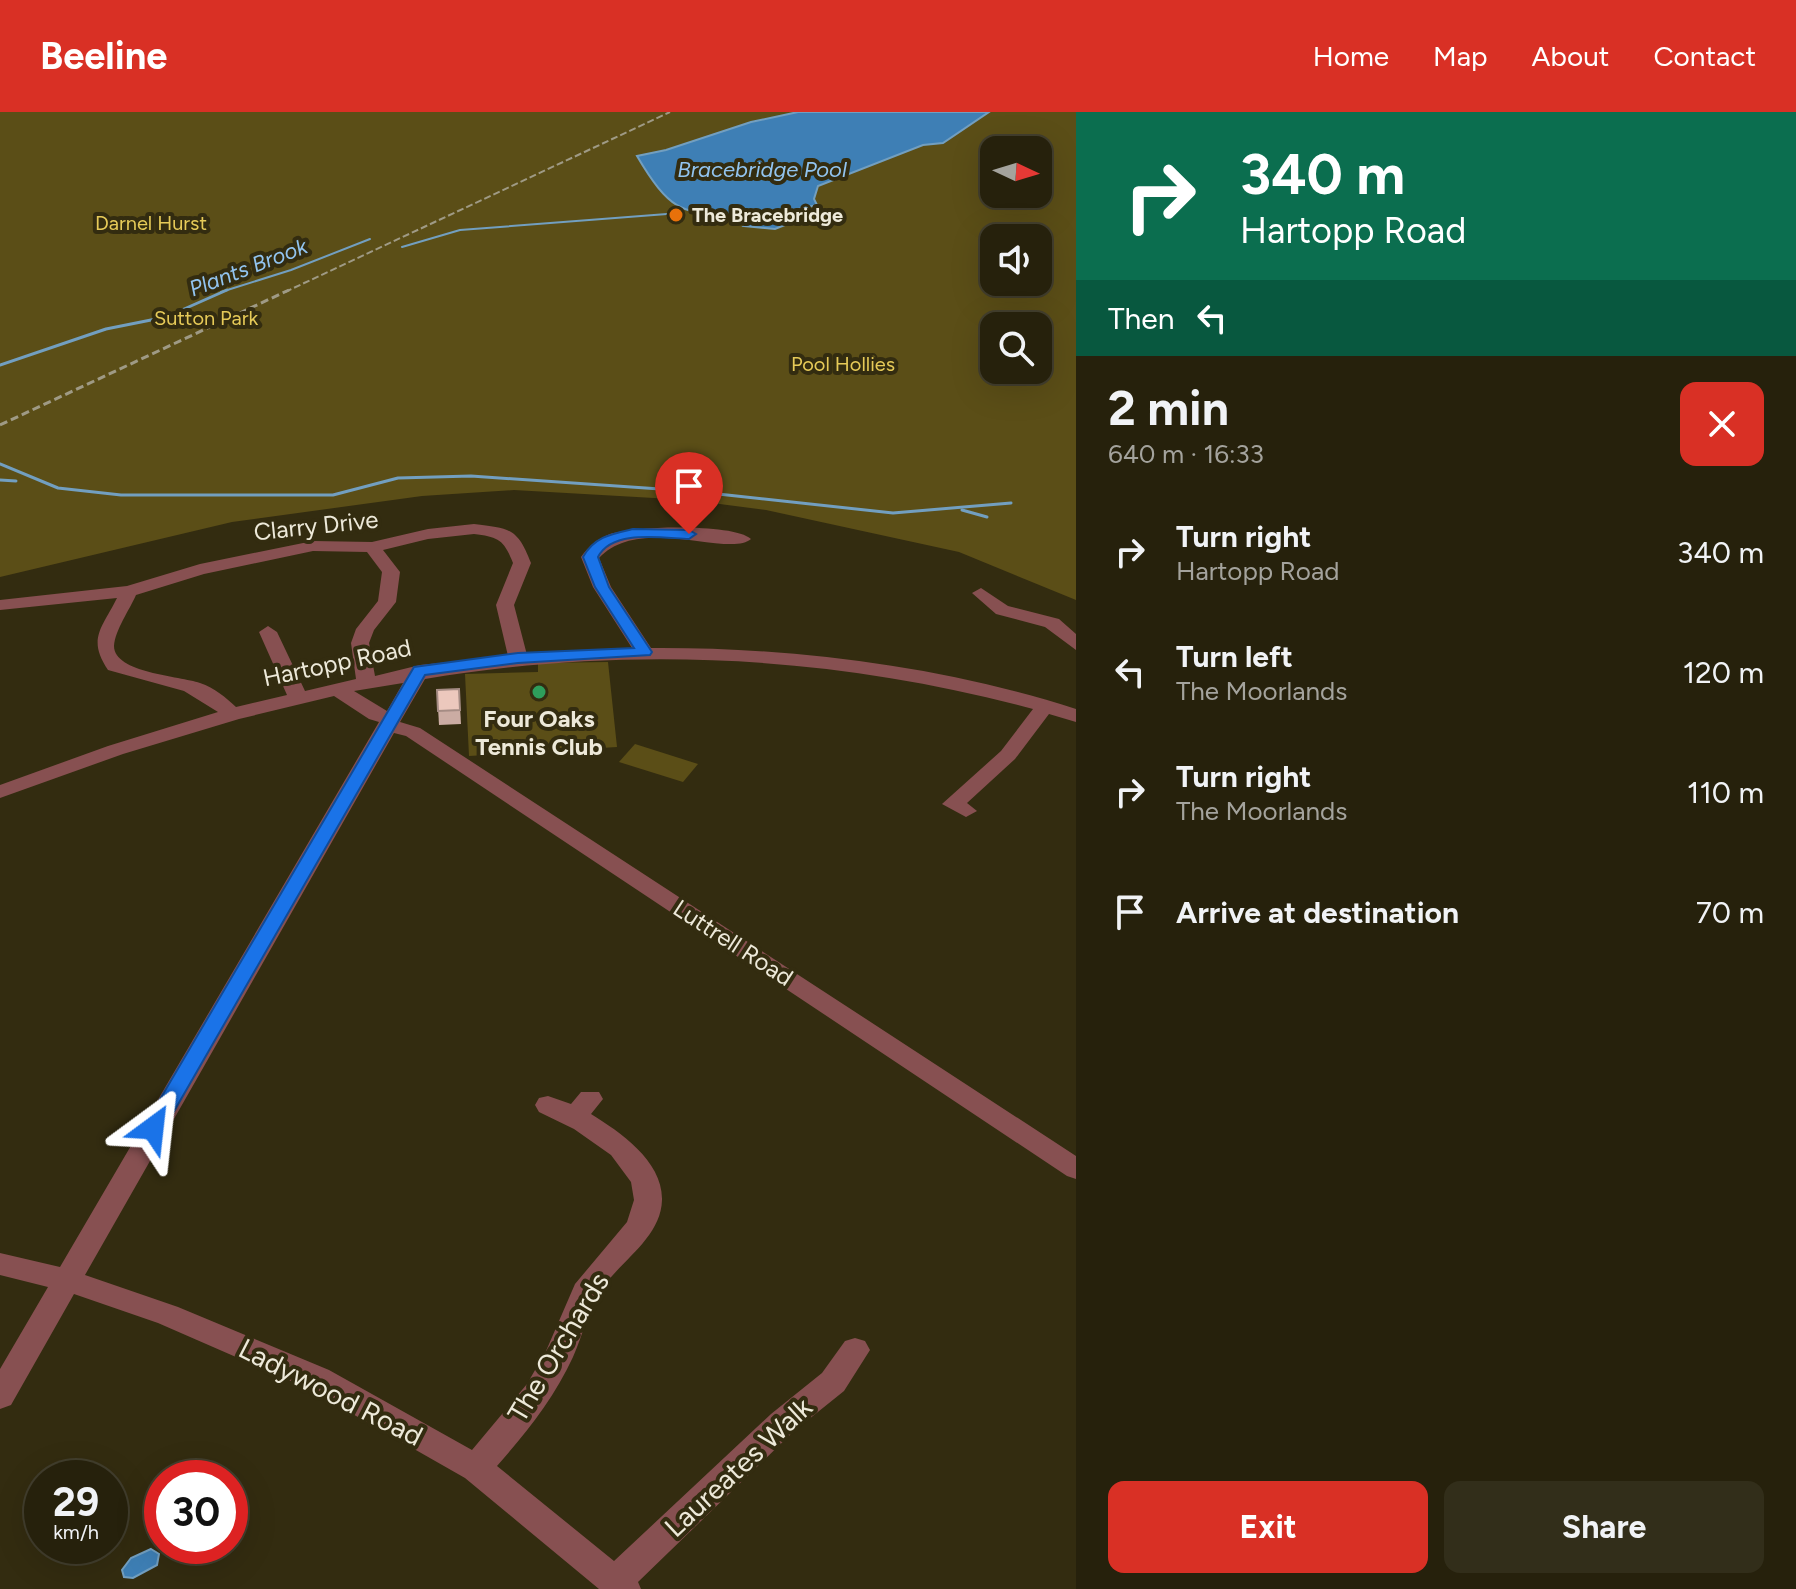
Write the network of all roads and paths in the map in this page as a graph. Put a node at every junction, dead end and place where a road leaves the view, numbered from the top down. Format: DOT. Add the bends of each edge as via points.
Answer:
graph roads {
  1 [pos="733,536"];
  2 [pos="372,547"];
  3 [pos="129,591"];
  4 [pos="981,593"];
  5 [pos="0,605"];
  6 [pos="268,632"];
  7 [pos="1076,644"];
  8 [pos="644,652"];
  9 [pos="518,658"];
  10 [pos="420,671"];
  11 [pos="366,681"];
  12 [pos="336,688"];
  13 [pos="298,697"];
  14 [pos="1046,705"];
  15 [pos="231,714"];
  16 [pos="1076,716"];
  17 [pos="389,722"];
  18 [pos="0,792"];
  19 [pos="966,811"];
  20 [pos="548,1105"];
  21 [pos="1076,1169"];
  22 [pos="0,1264"];
  23 [pos="66,1280"];
  24 [pos="855,1350"];
  25 [pos="0,1396"];
  26 [pos="476,1468"];
  27 [pos="620,1585"];
  1 -- 8 [label="street" via="633,534 596,547 590,557 602,587"];
  2 -- 3 [label="street, Clarry Drive" via="313,546 247,557"];
  2 -- 9 [label="street, Clarry Drive" via="444,532 504,533 513,540 522,563 505,605"];
  2 -- 11 [label="street" via="391,572 387,602 360,643"];
  3 -- 5 [label="street, Clarry Drive"];
  3 -- 15 [label="street" via="105,642 115,666 203,689"];
  4 -- 7 [label="street" via="1002,610 1052,623"];
  6 -- 13 [label="street"];
  8 -- 9 [label="street, Hartopp Road"];
  8 -- 14 [label="street, Hartopp Road" via="737,653 850,665"];
  9 -- 10 [label="street, Hartopp Road"];
  10 -- 11 [label="street, Hartopp Road"];
  10 -- 17 [label="street"];
  11 -- 12 [label="street, Hartopp Road"];
  12 -- 13 [label="street, Hartopp Road"];
  12 -- 17 [label="street, Luttrell Road"];
  13 -- 15 [label="street, Hartopp Road"];
  14 -- 16 [label="street, Hartopp Road"];
  14 -- 19 [label="street" via="1008,755 953,804"];
  15 -- 18 [label="street, Hartopp Road" via="79,761"];
  17 -- 21 [label="street, Luttrell Road" via="413,732"];
  17 -- 23 [label="street"];
  20 -- 26 [label="street, The Orchards" via="583,1107 638,1168 648,1199 644,1219 587,1288 554,1366 524,1413"];
  22 -- 23 [label="street, Ladywood Road"];
  23 -- 25 [label="street"];
  23 -- 26 [label="street, Ladywood Road" via="168,1315 318,1379"];
  24 -- 27 [label="street, Laureates Walk" via="833,1382 782,1423"];
  26 -- 27 [label="street, Ladywood Road"];
}
